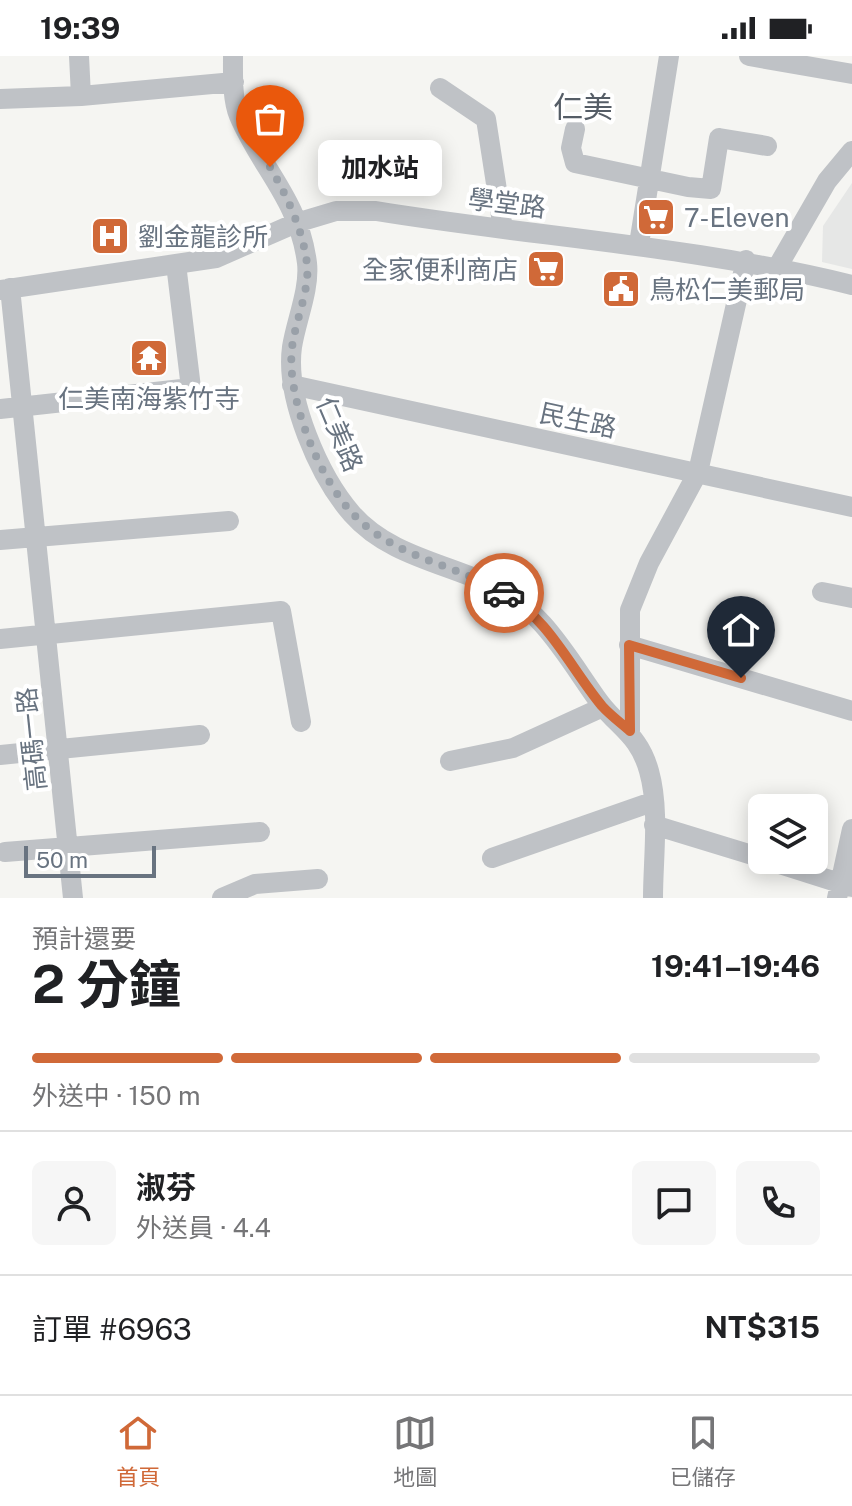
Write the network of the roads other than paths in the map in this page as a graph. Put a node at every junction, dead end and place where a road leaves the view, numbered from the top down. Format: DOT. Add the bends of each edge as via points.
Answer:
graph roads {
  1 [pos="79,56"];
  2 [pos="233,56"];
  3 [pos="669,56"];
  4 [pos="749,56"];
  5 [pos="852,74"];
  6 [pos="234,82"];
  7 [pos="440,88"];
  8 [pos="81,96"];
  9 [pos="0,99"];
  10 [pos="575,129"];
  11 [pos="767,146"];
  12 [pos="852,151"];
  13 [pos="650,178"];
  14 [pos="296,223"];
  15 [pos="503,229"];
  16 [pos="639,244"];
  17 [pos="746,260"];
  18 [pos="176,264"];
  19 [pos="778,266"];
  20 [pos="852,285"];
  21 [pos="5,289"];
  22 [pos="292,385"];
  23 [pos="24,407"];
  24 [pos="0,409"];
  25 [pos="698,472"];
  26 [pos="852,507"];
  27 [pos="229,521"];
  28 [pos="35,538"];
  29 [pos="0,540"];
  30 [pos="822,592"];
  31 [pos="852,598"];
  32 [pos="46,633"];
  33 [pos="0,639"];
  34 [pos="629,645"];
  35 [pos="603,707"];
  36 [pos="852,711"];
  37 [pos="301,722"];
  38 [pos="630,731"];
  39 [pos="200,735"];
  40 [pos="58,749"];
  41 [pos="0,755"];
  42 [pos="450,761"];
  43 [pos="652,802"];
  44 [pos="654,825"];
  45 [pos="852,829"];
  46 [pos="260,832"];
  47 [pos="68,850"];
  48 [pos="5,852"];
  49 [pos="748,854"];
  50 [pos="492,858"];
  51 [pos="804,874"];
  52 [pos="318,879"];
  53 [pos="843,889"];
  54 [pos="73,898"];
  55 [pos="222,898"];
  56 [pos="653,898"];
  1 -- 8 [label="street"];
  2 -- 6 [label="street, 仁美路"];
  3 -- 13 [label="street"];
  4 -- 5 [label="street"];
  6 -- 8 [label="street"];
  6 -- 14 [label="street, 仁美路" via="238,115 286,194"];
  7 -- 15 [label="street" via="486,119"];
  8 -- 9 [label="street"];
  10 -- 13 [label="street" via="575,163"];
  11 -- 13 [label="street" via="719,138 711,189"];
  12 -- 19 [label="street" via="827,181"];
  13 -- 16 [label="street"];
  14 -- 15 [label="street, 學堂路" via="336,211 376,211"];
  14 -- 18 [label="street, 學堂路" via="216,258"];
  14 -- 22 [label="street, 仁美路" via="308,266 292,349"];
  15 -- 16 [label="street, 學堂路"];
  16 -- 17 [label="street, 學堂路"];
  17 -- 19 [label="street, 學堂路"];
  17 -- 25 [label="street"];
  18 -- 21 [label="street, 學堂路"];
  18 -- 23 [label="street" via="191,388"];
  19 -- 20 [label="street, 學堂路"];
  21 -- 23 [label="street, 高碼一路"];
  22 -- 25 [label="street, 民生路"];
  22 -- 35 [label="street, 仁美路" via="322,471 354,516 399,550 492,586 525,605"];
  23 -- 24 [label="street"];
  23 -- 28 [label="street, 高碼一路"];
  25 -- 26 [label="street, 民生路"];
  25 -- 34 [label="street" via="630,610"];
  27 -- 28 [label="street"];
  28 -- 29 [label="street"];
  28 -- 32 [label="street, 高碼一路"];
  30 -- 31 [label="street"];
  32 -- 33 [label="street"];
  32 -- 37 [label="street" via="281,611"];
  32 -- 40 [label="street, 高碼一路"];
  34 -- 36 [label="street"];
  34 -- 38 [label="street"];
  35 -- 38 [label="street, 仁美路"];
  35 -- 42 [label="street" via="513,748"];
  38 -- 43 [label="street, 仁美路" via="649,771"];
  39 -- 40 [label="street"];
  40 -- 41 [label="street"];
  40 -- 47 [label="street, 高碼一路"];
  43 -- 44 [label="street, 仁美路"];
  43 -- 50 [label="street"];
  44 -- 49 [label="street"];
  44 -- 56 [label="street, 仁美路"];
  45 -- 53 [label="street"];
  46 -- 47 [label="street"];
  47 -- 48 [label="street"];
  47 -- 54 [label="street, 高碼一路"];
  51 -- 53 [label="street"];
  52 -- 55 [label="street" via="255,884"];
}
